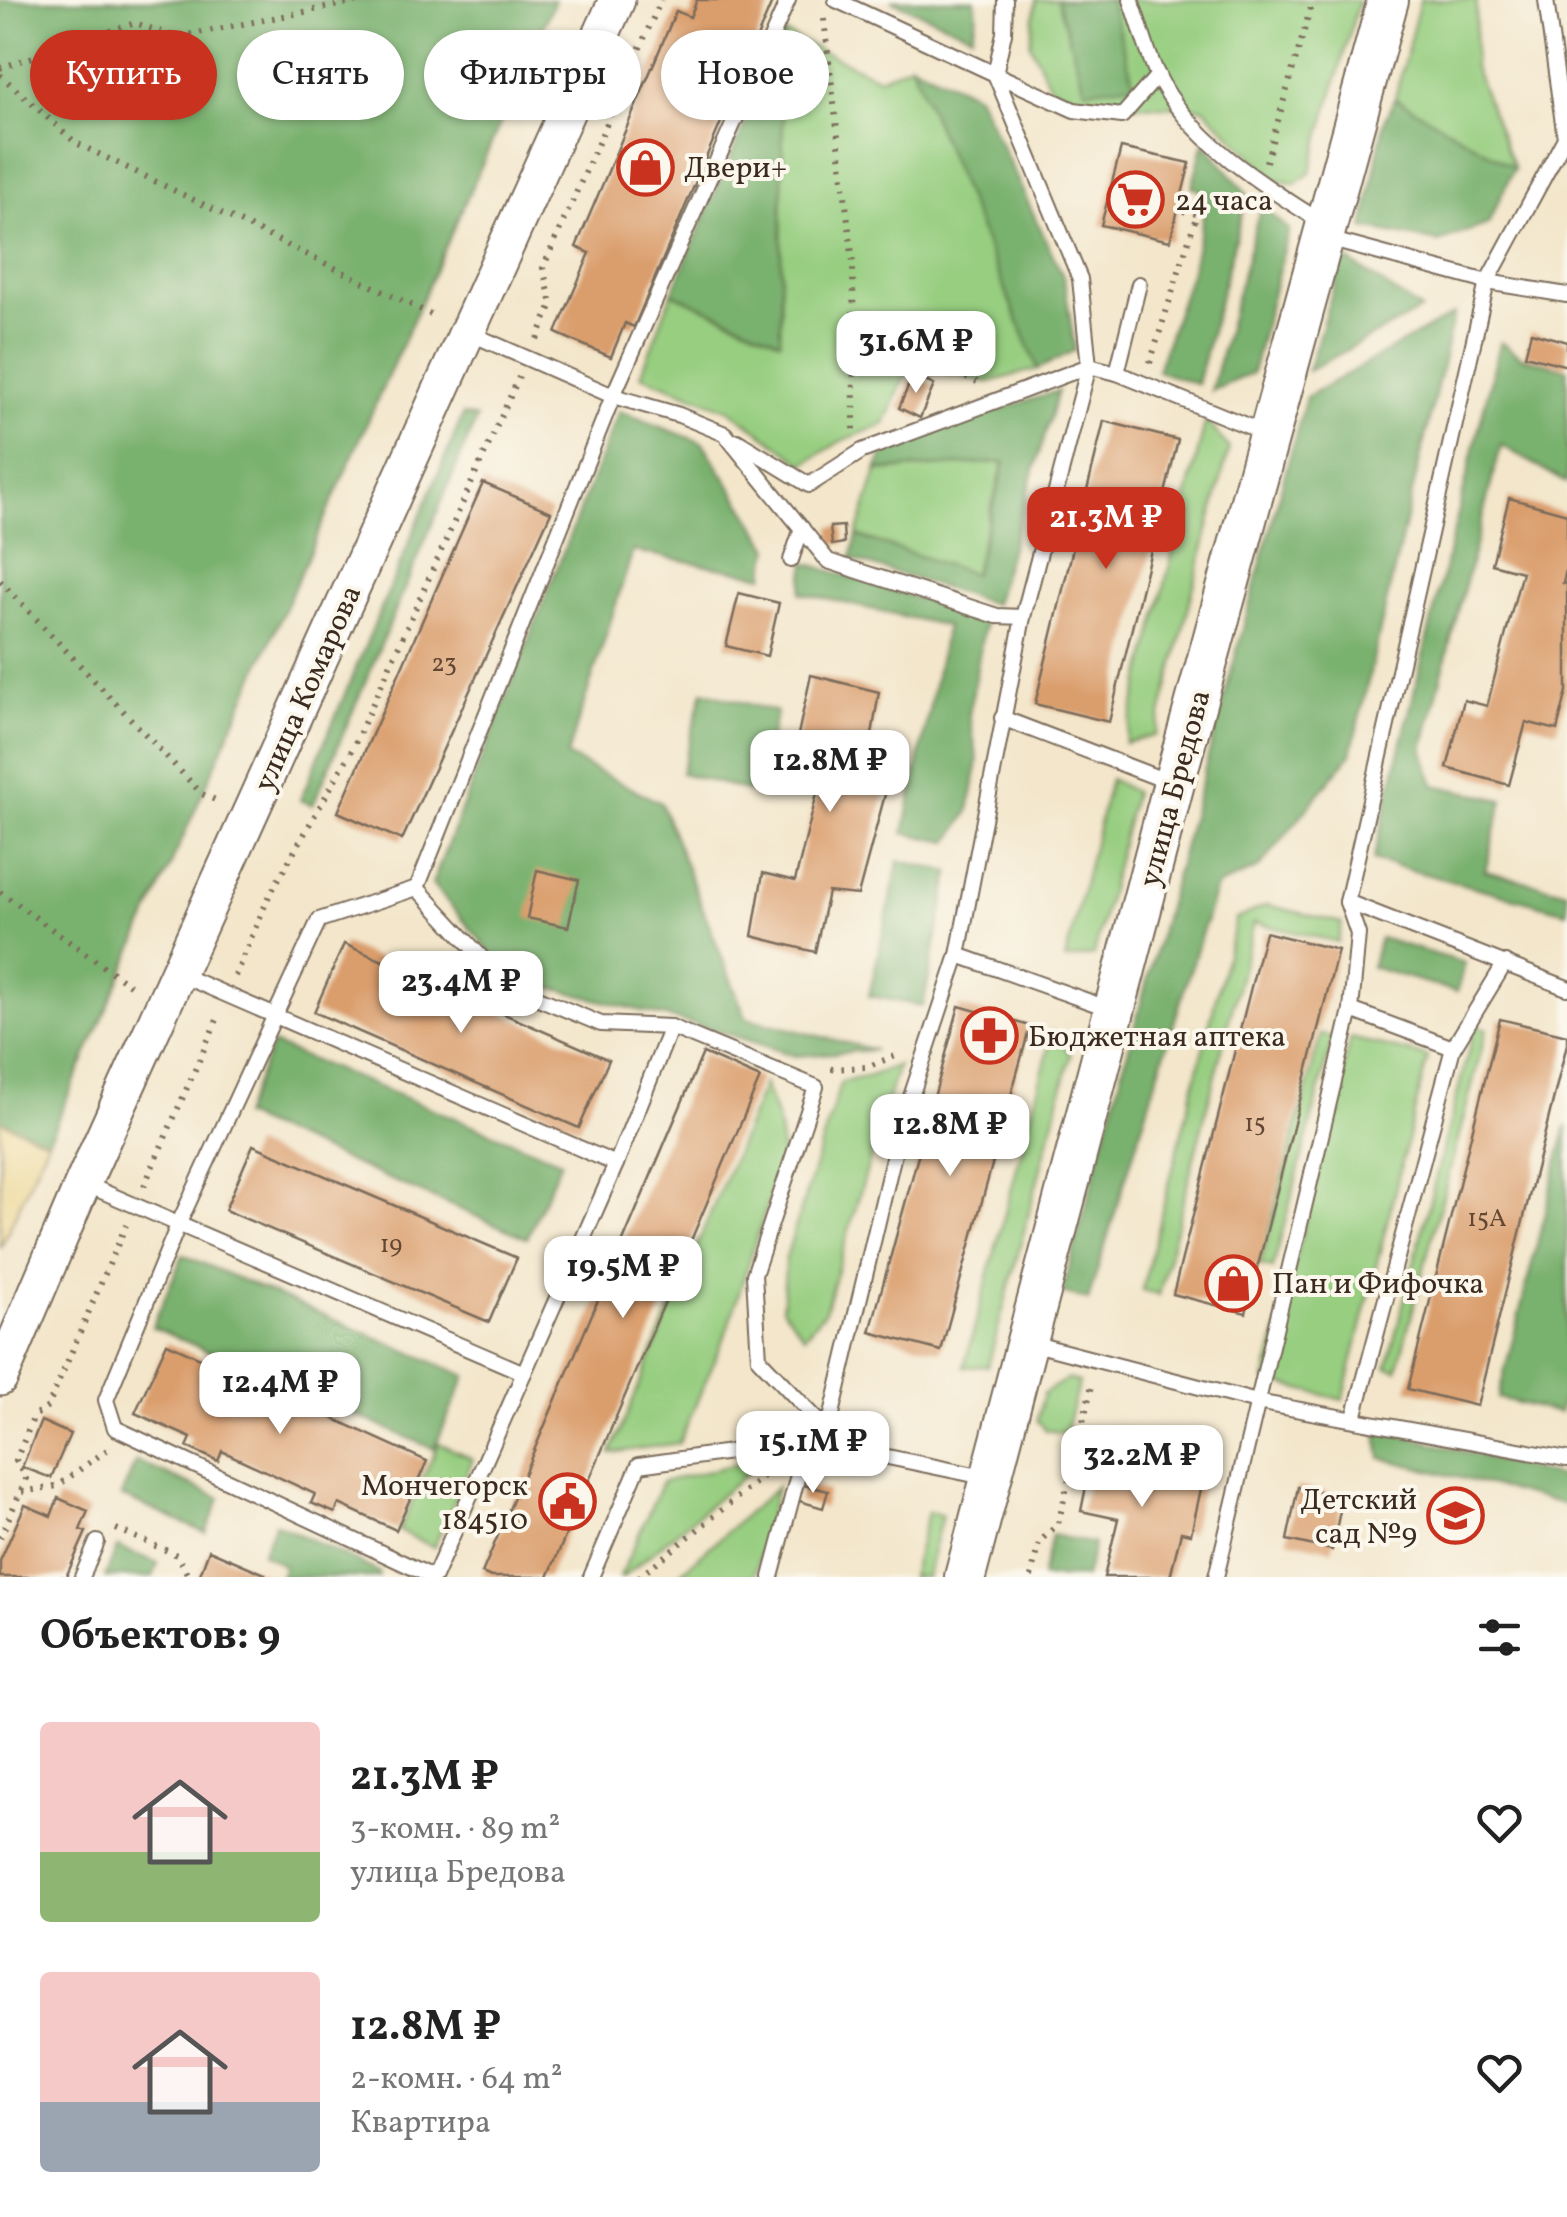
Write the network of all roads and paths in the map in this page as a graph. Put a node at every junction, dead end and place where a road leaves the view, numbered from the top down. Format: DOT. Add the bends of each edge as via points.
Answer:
graph roads {
  1 [pos="365,0"];
  2 [pos="617,0"];
  3 [pos="660,0"];
  4 [pos="788,0"];
  5 [pos="822,0"];
  6 [pos="836,0"];
  7 [pos="1005,0"];
  8 [pos="1131,0"];
  9 [pos="1312,0"];
  10 [pos="1388,0"];
  11 [pos="1546,0"];
  12 [pos="0,71"];
  13 [pos="995,74"];
  14 [pos="1158,76"];
  15 [pos="1260,184"];
  16 [pos="1178,210"];
  17 [pos="1324,231"];
  18 [pos="1487,282"];
  19 [pos="1140,284"];
  20 [pos="1567,296"];
  21 [pos="432,315"];
  22 [pos="853,321"];
  23 [pos="468,332"];
  24 [pos="528,358"];
  25 [pos="1089,366"];
  26 [pos="1117,373"];
  27 [pos="1143,383"];
  28 [pos="613,396"];
  29 [pos="1007,397"];
  30 [pos="724,434"];
  31 [pos="1271,435"];
  32 [pos="854,456"];
  33 [pos="802,528"];
  34 [pos="791,560"];
  35 [pos="0,581"];
  36 [pos="1023,617"];
  37 [pos="1002,718"];
  38 [pos="1174,784"];
  39 [pos="224,804"];
  40 [pos="418,888"];
  41 [pos="0,892"];
  42 [pos="1347,902"];
  43 [pos="958,956"];
  44 [pos="1505,963"];
  45 [pos="179,974"];
  46 [pos="134,988"];
  47 [pos="1567,988"];
  48 [pos="228,993"];
  49 [pos="1351,1010"];
  50 [pos="1116,1011"];
  51 [pos="278,1015"];
  52 [pos="671,1026"];
  53 [pos="929,1044"];
  54 [pos="1453,1048"];
  55 [pos="780,1072"];
  56 [pos="616,1164"];
  57 [pos="83,1183"];
  58 [pos="135,1206"];
  59 [pos="178,1222"];
  60 [pos="1026,1342"];
  61 [pos="1098,1362"];
  62 [pos="524,1372"];
  63 [pos="0,1378"];
  64 [pos="1258,1402"];
  65 [pos="1354,1418"];
  66 [pos="828,1431"];
  67 [pos="128,1435"];
  68 [pos="807,1441"];
  69 [pos="1567,1459"];
  70 [pos="990,1478"];
  71 [pos="20,1492"];
  72 [pos="9,1518"];
  73 [pos="17,1522"];
  74 [pos="0,1538"];
  75 [pos="97,1542"];
  76 [pos="82,1577"];
  77 [pos="189,1577"];
  78 [pos="434,1577"];
  79 [pos="591,1577"];
  80 [pos="639,1577"];
  81 [pos="772,1577"];
  82 [pos="965,1577"];
  83 [pos="1031,1577"];
  84 [pos="1216,1577"];
  1 -- 12 [label="path" via="177,37 136,23"];
  2 -- 23 [label="street, улица Комарова"];
  3 -- 24 [label="path" via="543,268 552,304"];
  4 -- 28 [label="lane"];
  5 -- 22 [label="path" via="853,263"];
  6 -- 13 [label="lane"];
  7 -- 13 [label="lane"];
  8 -- 14 [label="lane"];
  9 -- 15 [label="path"];
  10 -- 17 [label="main road, улица Бредова"];
  11 -- 18 [label="lane" via="1565,138"];
  12 -- 21 [label="path" via="76,143"];
  13 -- 14 [label="lane" via="1074,110 1122,116"];
  13 -- 25 [label="lane" via="1080,279"];
  14 -- 15 [label="lane" via="1186,118"];
  15 -- 17 [label="lane"];
  16 -- 27 [label="path" via="1197,214"];
  17 -- 18 [label="lane"];
  17 -- 31 [label="main road, улица Бредова"];
  18 -- 20 [label="lane"];
  18 -- 42 [label="lane"];
  19 -- 26 [label="lane"];
  22 -- 29 [label="path"];
  22 -- 32 [label="path"];
  23 -- 24 [label="lane"];
  23 -- 45 [label="street, улица Комарова"];
  24 -- 28 [label="lane"];
  24 -- 48 [label="path" via="352,750 269,896"];
  25 -- 26 [label="lane"];
  25 -- 29 [label="lane"];
  25 -- 36 [label="lane"];
  26 -- 27 [label="lane"];
  27 -- 31 [label="lane"];
  28 -- 30 [label="lane"];
  28 -- 40 [label="lane"];
  29 -- 32 [label="lane"];
  30 -- 32 [label="lane" via="809,485"];
  30 -- 33 [label="lane"];
  31 -- 38 [label="main road, улица Бредова"];
  33 -- 34 [label="lane"];
  33 -- 36 [label="lane" via="828,561 997,616"];
  35 -- 39 [label="path" via="202,794"];
  36 -- 37 [label="lane"];
  37 -- 38 [label="lane"];
  37 -- 43 [label="lane"];
  38 -- 50 [label="main road, улица Бредова"];
  40 -- 51 [label="lane" via="319,920"];
  40 -- 52 [label="lane" via="507,985 600,1024"];
  41 -- 46 [label="path"];
  42 -- 44 [label="lane"];
  42 -- 49 [label="lane" via="1358,934"];
  43 -- 50 [label="lane"];
  43 -- 53 [label="lane"];
  44 -- 47 [label="lane"];
  44 -- 54 [label="lane"];
  45 -- 48 [label="lane"];
  45 -- 57 [label="street, улица Комарова"];
  48 -- 51 [label="lane"];
  48 -- 58 [label="path"];
  49 -- 54 [label="lane"];
  49 -- 64 [label="lane"];
  50 -- 60 [label="main road, улица Бредова"];
  51 -- 56 [label="lane"];
  51 -- 59 [label="lane"];
  52 -- 55 [label="lane"];
  52 -- 56 [label="lane"];
  53 -- 55 [label="path" via="866,1067"];
  53 -- 66 [label="lane" via="899,1133"];
  54 -- 65 [label="lane"];
  55 -- 66 [label="lane" via="816,1087 754,1275 759,1359"];
  56 -- 62 [label="lane"];
  57 -- 58 [label="lane"];
  57 -- 63 [label="street, улица Комарова"];
  58 -- 59 [label="lane"];
  58 -- 71 [label="path" via="48,1407 34,1416 16,1460 26,1479"];
  59 -- 62 [label="lane"];
  59 -- 67 [label="lane" via="106,1400 116,1428"];
  60 -- 61 [label="lane"];
  60 -- 70 [label="main road, улица Бредова"];
  61 -- 64 [label="lane"];
  61 -- 83 [label="path" via="1058,1524 1039,1542"];
  62 -- 78 [label="lane"];
  64 -- 65 [label="lane"];
  64 -- 84 [label="lane"];
  65 -- 69 [label="lane"];
  66 -- 68 [label="lane"];
  66 -- 70 [label="lane" via="883,1456"];
  67 -- 71 [label="path" via="57,1486"];
  67 -- 78 [label="lane"];
  68 -- 79 [label="lane" via="639,1464"];
  68 -- 80 [label="path"];
  68 -- 81 [label="lane"];
  70 -- 82 [label="main road, улица Бредова"];
  71 -- 72 [label="path"];
  72 -- 73 [label="path"];
  72 -- 74 [label="path"];
  75 -- 76 [label="lane"];
  75 -- 77 [label="path" via="105,1524 178,1555"];
}
